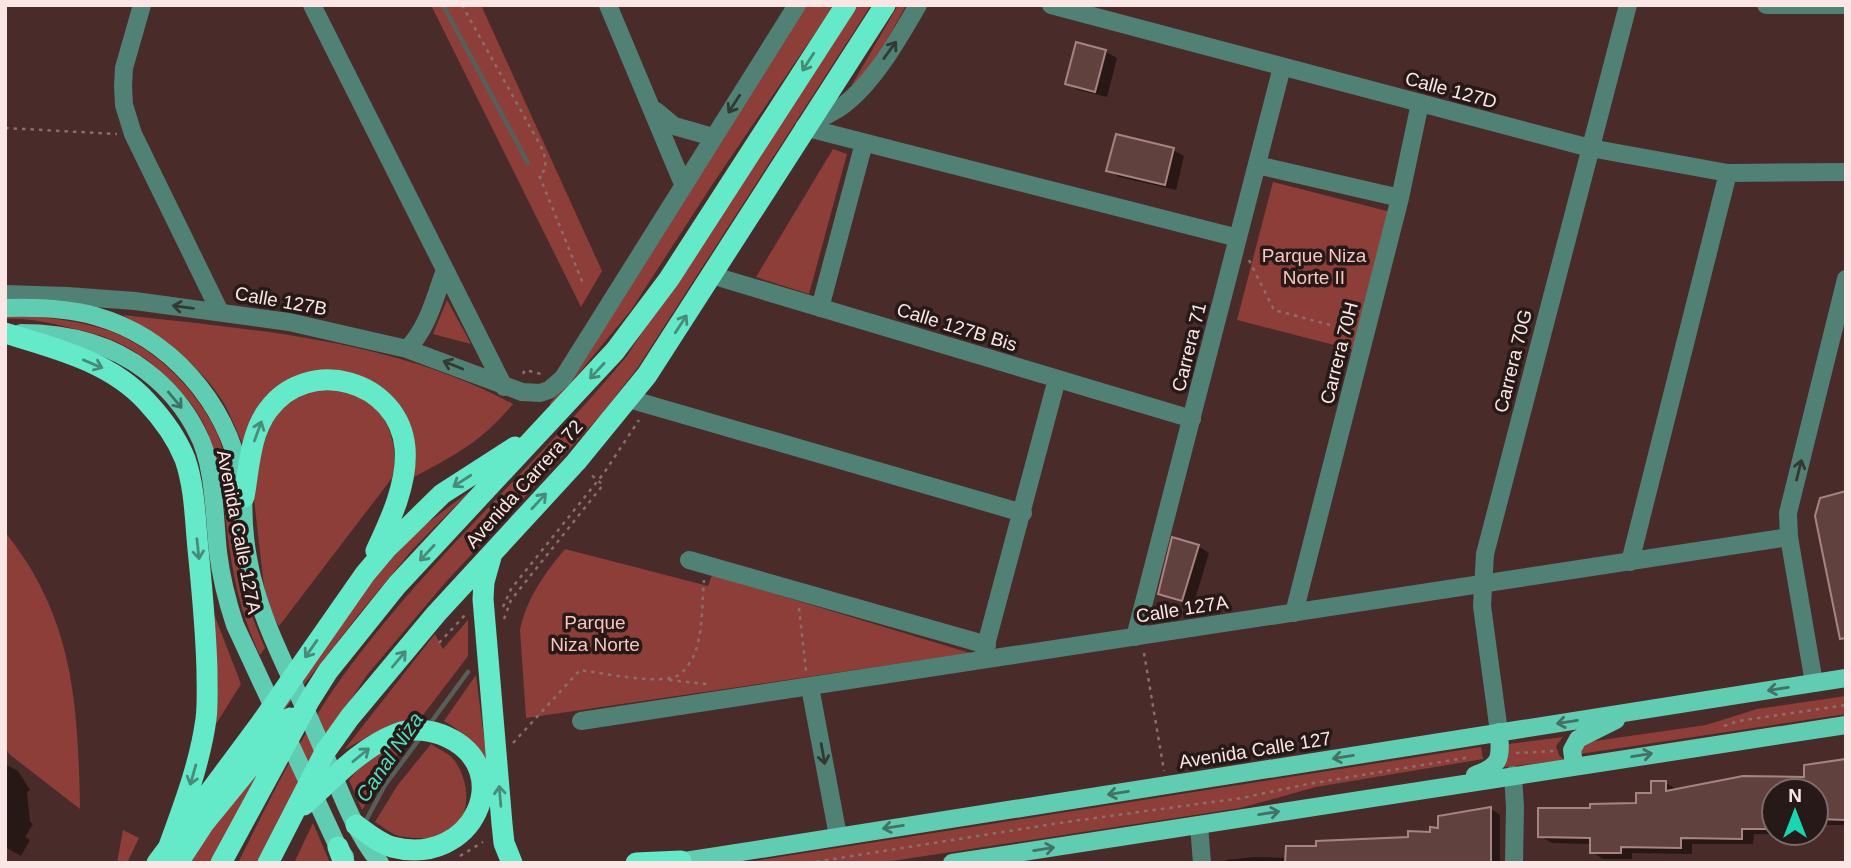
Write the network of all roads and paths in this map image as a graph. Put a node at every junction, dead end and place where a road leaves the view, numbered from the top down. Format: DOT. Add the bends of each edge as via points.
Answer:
graph roads {
  1 [pos="142,5"];
  2 [pos="312,5"];
  3 [pos="462,5"];
  4 [pos="608,5"];
  5 [pos="797,5"];
  6 [pos="846,5"];
  7 [pos="885,5"];
  8 [pos="918,5"];
  9 [pos="1051,5"];
  10 [pos="1628,5"];
  11 [pos="1766,5"];
  12 [pos="1846,5"];
  13 [pos="1282,67"];
  14 [pos="1420,103"];
  15 [pos="653,109"];
  16 [pos="804,127"];
  17 [pos="5,128"];
  18 [pos="133,134"];
  19 [pos="713,138"];
  20 [pos="864,143"];
  21 [pos="1590,148"];
  22 [pos="1257,165"];
  23 [pos="1846,172"];
  24 [pos="1728,173"];
  25 [pos="683,184"];
  26 [pos="1400,198"];
  27 [pos="1238,238"];
  28 [pos="445,270"];
  29 [pos="710,275"];
  30 [pos="1846,279"];
  31 [pos="584,286"];
  32 [pos="5,294"];
  33 [pos="5,308"];
  34 [pos="820,308"];
  35 [pos="220,312"];
  36 [pos="5,333"];
  37 [pos="1366,335"];
  38 [pos="407,349"];
  39 [pos="1057,379"];
  40 [pos="504,387"];
  41 [pos="629,399"];
  42 [pos="1192,419"];
  43 [pos="540,431"];
  44 [pos="576,462"];
  45 [pos="598,481"];
  46 [pos="244,497"];
  47 [pos="1023,513"];
  48 [pos="1789,537"];
  49 [pos="493,551"];
  50 [pos="689,560"];
  51 [pos="1630,562"];
  52 [pos="365,574"];
  53 [pos="704,578"];
  54 [pos="1482,584"];
  55 [pos="799,605"];
  56 [pos="1294,613"];
  57 [pos="468,615"];
  58 [pos="501,615"];
  59 [pos="504,623"];
  60 [pos="439,643"];
  61 [pos="1140,643"];
  62 [pos="984,653"];
  63 [pos="328,671"];
  64 [pos="1846,678"];
  65 [pos="808,681"];
  66 [pos="1814,683"];
  67 [pos="1635,711"];
  68 [pos="581,721"];
  69 [pos="1846,725"];
  70 [pos="1499,732"];
  71 [pos="510,733"];
  72 [pos="1501,754"];
  73 [pos="1472,757"];
  74 [pos="1573,758"];
  75 [pos="1513,775"];
  76 [pos="1167,785"];
  77 [pos="1445,785"];
  78 [pos="292,816"];
  79 [pos="356,825"];
  80 [pos="1199,825"];
  81 [pos="838,836"];
  82 [pos="168,857"];
  83 [pos="344,857"];
  84 [pos="677,862"];
  85 [pos="221,863"];
  86 [pos="268,863"];
  87 [pos="380,863"];
  88 [pos="512,863"];
  89 [pos="636,863"];
  90 [pos="808,863"];
  91 [pos="952,863"];
  92 [pos="1202,863"];
  93 [pos="1514,863"];
  1 -- 18 [label="street" via="124,68 124,105"];
  2 -- 28 [label="street"];
  3 -- 31 [label="path" via="544,152 546,169 538,175"];
  4 -- 15 [label="street"];
  5 -- 19 [label="street, one-way"];
  6 -- 43 [label="highway, Avenida Carrera 72, one-way" via="669,279 615,351"];
  7 -- 16 [label="highway, Avenida Carrera 72"];
  16 -- 8 [label="street, Avenida Carrera 72, one-way" via="841,107 863,85"];
  9 -- 13 [label="street, Calle 127D"];
  10 -- 21 [label="street, Carrera 70G"];
  11 -- 12 [label="street"];
  13 -- 14 [label="street, Calle 127D"];
  13 -- 22 [label="street, Carrera 71"];
  14 -- 21 [label="street, Calle 127D"];
  14 -- 26 [label="street, Carrera 70H"];
  15 -- 19 [label="street" via="674,126"];
  15 -- 25 [label="street"];
  16 -- 20 [label="street"];
  16 -- 29 [label="highway, Avenida Carrera 72"];
  17 -- 18 [label="path"];
  18 -- 35 [label="street"];
  19 -- 25 [label="street"];
  20 -- 27 [label="street"];
  20 -- 34 [label="street"];
  21 -- 24 [label="street, Calle 127D"];
  21 -- 54 [label="street, Carrera 70G" via="1485,554"];
  22 -- 26 [label="street"];
  22 -- 27 [label="street, Carrera 71"];
  23 -- 24 [label="street, Calle 127D"];
  24 -- 51 [label="street"];
  25 -- 40 [label="street, Calle 127B" via="556,385 540,393"];
  26 -- 37 [label="street, Carrera 70H"];
  27 -- 37 [label="path" via="1274,310"];
  27 -- 42 [label="street, Carrera 71"];
  28 -- 38 [label="street" via="425,325"];
  28 -- 40 [label="street"];
  29 -- 34 [label="street, Calle 127B Bis"];
  41 -- 29 [label="highway, Avenida Carrera 72, one-way"];
  48 -- 30 [label="street, one-way" via="1788,513"];
  35 -- 32 [label="street, Calle 127B, one-way" via="105,298"];
  33 -- 46 [label="main road, Avenida Calle 127A" via="94,315 121,324 168,354 202,387 238,464"];
  34 -- 39 [label="street, Calle 127B Bis"];
  35 -- 38 [label="street, Calle 127B" via="289,322"];
  36 -- 82 [label="highway, one-way" via="60,350 125,382 170,430 184,458 194,496 207,716"];
  36 -- 83 [label="main road, Avenida Calle 127A, one-way" via="40,333 103,345 150,374 181,406 199,434 206,461 224,590 235,625"];
  37 -- 56 [label="street, Carrera 70H"];
  40 -- 38 [label="street, Calle 127B, one-way"];
  39 -- 42 [label="street, Calle 127B Bis"];
  39 -- 47 [label="street"];
  41 -- 44 [label="highway, Avenida Carrera 72"];
  41 -- 47 [label="street"];
  42 -- 61 [label="street, Carrera 71"];
  43 -- 52 [label="highway, Avenida Carrera 72, one-way" via="430,504"];
  43 -- 63 [label="highway, Avenida Carrera 72, one-way" via="397,585"];
  44 -- 45 [label="path"];
  49 -- 44 [label="highway, Avenida Carrera 72, one-way"];
  45 -- 58 [label="path" via="511,590"];
  45 -- 59 [label="path" via="603,485 511,600"];
  46 -- 52 [label="highway, one-way" via="256,432 268,409 290,390 312,381 344,380 363,387 391,411 405,450 395,505"];
  46 -- 79 [label="main road, Avenida Calle 127A" via="252,578"];
  47 -- 62 [label="street"];
  48 -- 51 [label="street, Calle 127A"];
  48 -- 66 [label="street"];
  78 -- 49 [label="highway, Avenida Carrera 72, one-way" via="325,752 350,717"];
  88 -- 49 [label="highway, one-way" via="503,833 483,599"];
  50 -- 62 [label="street"];
  51 -- 54 [label="street, Calle 127A"];
  52 -- 82 [label="highway, Avenida Carrera 72, one-way"];
  53 -- 71 [label="path" via="696,650 679,675 652,679 580,670 511,746"];
  54 -- 56 [label="street, Calle 127A"];
  54 -- 70 [label="street, Carrera 70G"];
  55 -- 65 [label="path"];
  56 -- 61 [label="street, Calle 127A"];
  57 -- 60 [label="path"];
  61 -- 62 [label="street, Calle 127A"];
  61 -- 76 [label="path"];
  62 -- 65 [label="street, Calle 127A"];
  63 -- 82 [label="highway" via="204,823"];
  63 -- 85 [label="highway, Avenida Carrera 72"];
  64 -- 66 [label="main road, Avenida Calle 127"];
  65 -- 68 [label="street, Calle 127A"];
  65 -- 81 [label="street, one-way"];
  66 -- 67 [label="main road, Avenida Calle 127, one-way"];
  67 -- 70 [label="main road, Avenida Calle 127, one-way"];
  67 -- 74 [label="main road" via="1582,736 1575,742"];
  74 -- 69 [label="main road, one-way"];
  70 -- 72 [label="main road"];
  70 -- 76 [label="main road, Avenida Calle 127, one-way"];
  72 -- 74 [label="path"];
  72 -- 77 [label="main road" via="1490,768"];
  73 -- 90 [label="path" via="1242,798"];
  74 -- 75 [label="main road"];
  75 -- 77 [label="main road"];
  75 -- 93 [label="street"];
  76 -- 81 [label="main road, Avenida Calle 127, one-way"];
  80 -- 77 [label="main road, one-way"];
  78 -- 79 [label="highway, one-way" via="378,741 399,732 436,732 471,755 480,774 482,795 466,833 449,844 410,851 391,847"];
  78 -- 86 [label="highway, Avenida Carrera 72"];
  79 -- 87 [label="main road"];
  91 -- 80 [label="main road, one-way"];
  80 -- 92 [label="street"];
  81 -- 84 [label="main road, Avenida Calle 127"];
  84 -- 89 [label="highway"];
}
